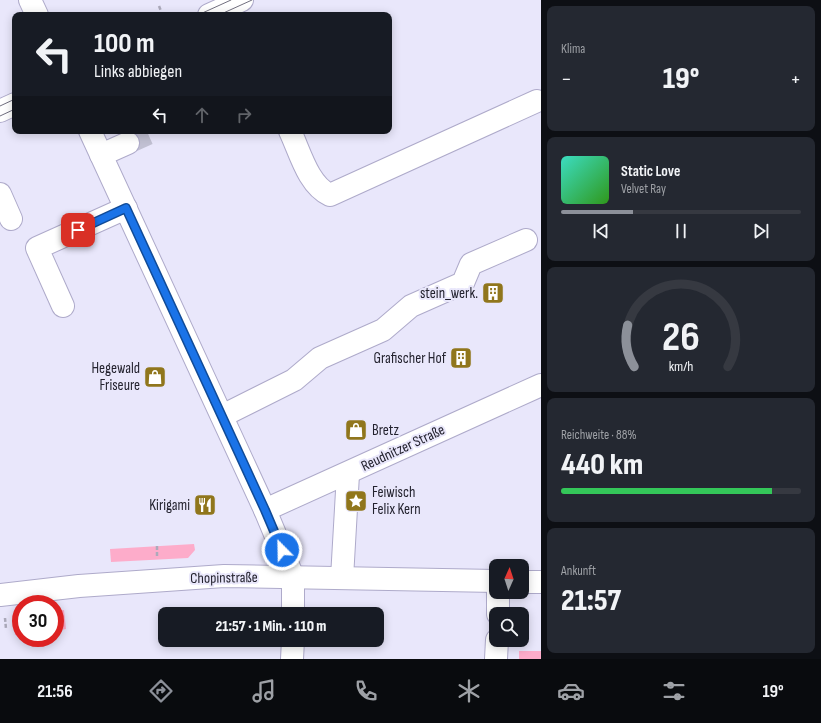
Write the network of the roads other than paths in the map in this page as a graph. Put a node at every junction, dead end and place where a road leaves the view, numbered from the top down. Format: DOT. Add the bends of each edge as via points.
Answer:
graph roads {
  1 [pos="30,0"];
  2 [pos="242,0"];
  3 [pos="36,12"];
  4 [pos="216,12"];
  5 [pos="537,101"];
  6 [pos="12,105"];
  7 [pos="0,111"];
  8 [pos="91,134"];
  9 [pos="291,134"];
  10 [pos="128,143"];
  11 [pos="101,155"];
  12 [pos="0,194"];
  13 [pos="126,208"];
  14 [pos="11,219"];
  15 [pos="526,240"];
  16 [pos="63,306"];
  17 [pos="541,385"];
  18 [pos="222,416"];
  19 [pos="348,474"];
  20 [pos="265,510"];
  21 [pos="293,577"];
  22 [pos="342,578"];
  23 [pos="489,581"];
  24 [pos="529,582"];
  25 [pos="541,582"];
  26 [pos="2,604"];
  27 [pos="293,607"];
  28 [pos="292,647"];
  29 [pos="497,647"];
  30 [pos="292,659"];
  31 [pos="496,659"];
  1 -- 3 [label="street"];
  2 -- 4 [label="street"];
  5 -- 9 [label="street" via="330,195 322,191 311,177"];
  6 -- 7 [label="street"];
  8 -- 11 [label="street"];
  10 -- 11 [label="street"];
  11 -- 13 [label="street"];
  12 -- 14 [label="street"];
  13 -- 16 [label="street" via="37,248"];
  13 -- 18 [label="street"];
  15 -- 18 [label="street" via="471,264 463,283 411,306 383,330 320,358 294,380"];
  17 -- 19 [label="street, Reudnitzer Straße"];
  18 -- 20 [label="street"];
  19 -- 20 [label="street, Reudnitzer Straße"];
  19 -- 22 [label="street"];
  20 -- 21 [label="street"];
  21 -- 22 [label="street, Chopinstraße"];
  21 -- 26 [label="street, Chopinstraße" via="224,576 79,586"];
  21 -- 27 [label="street"];
  22 -- 23 [label="street, Chopinstraße"];
  24 -- 25 [label="street"];
  28 -- 30 [label="street"];
  29 -- 31 [label="street"];
}
